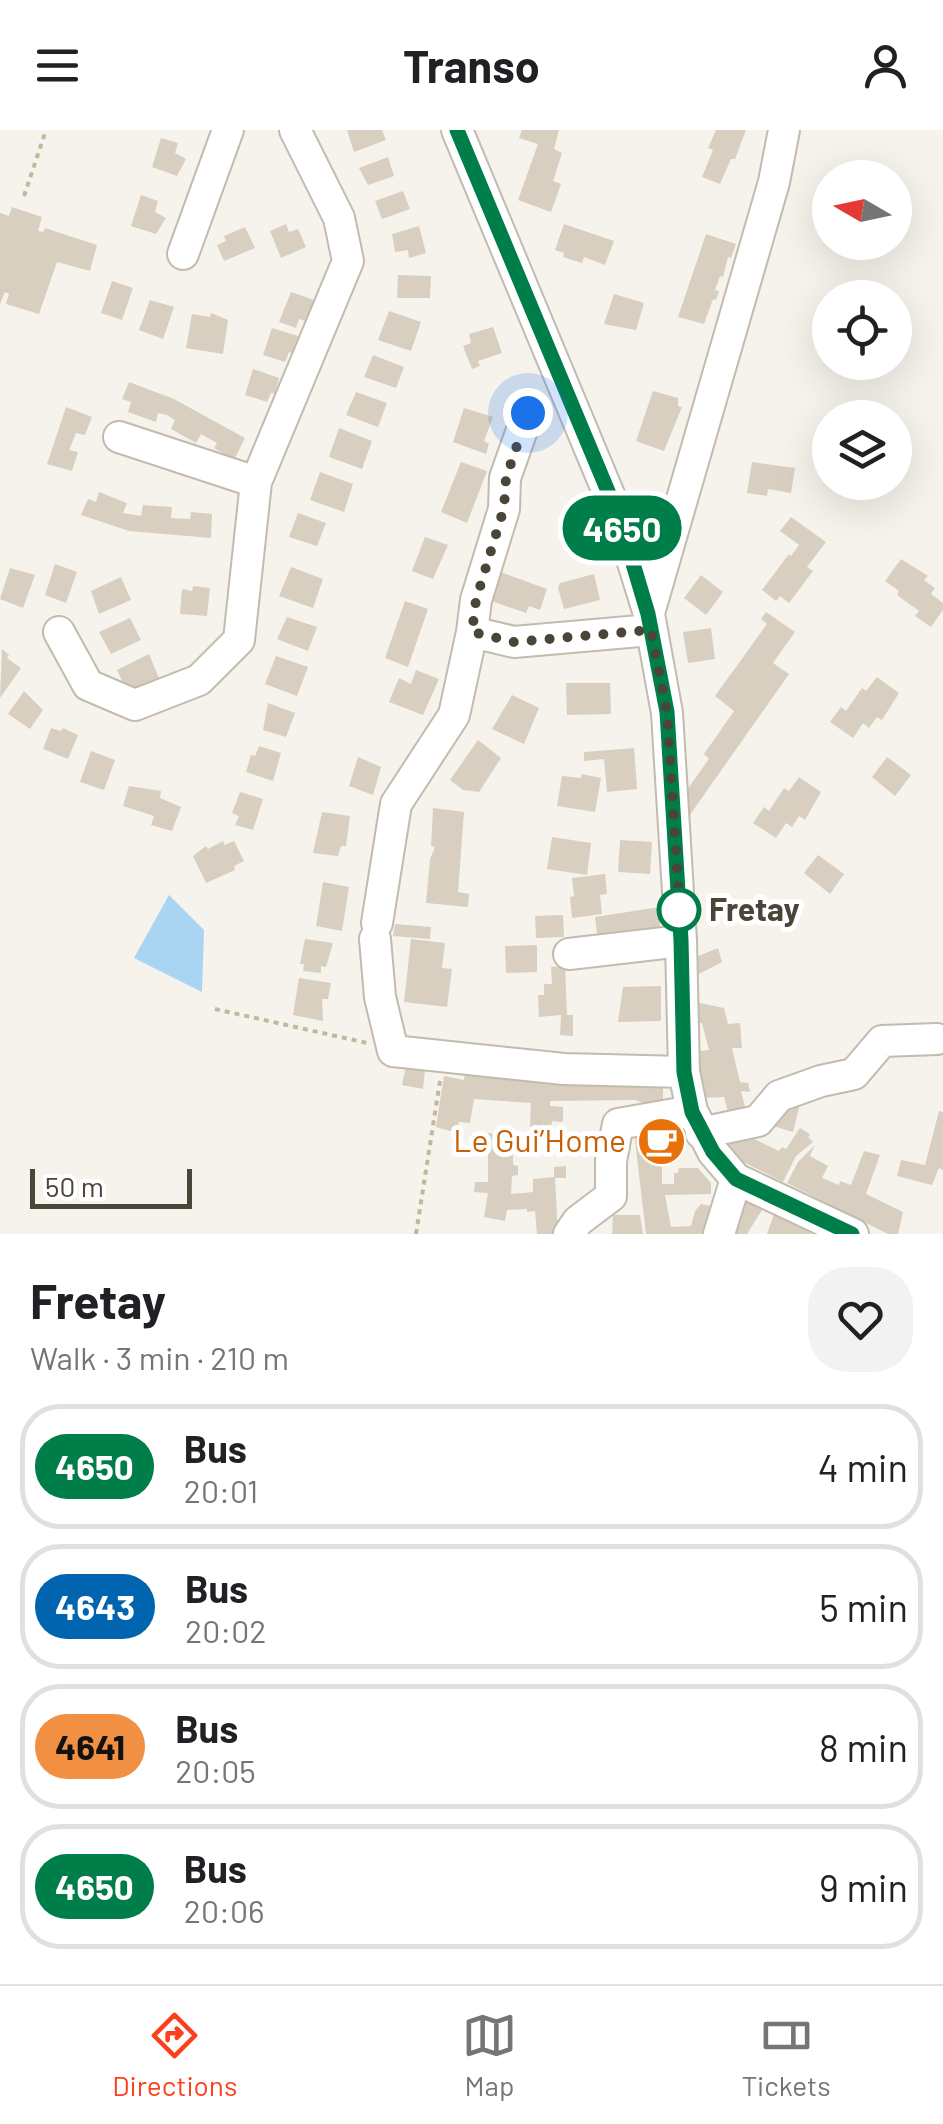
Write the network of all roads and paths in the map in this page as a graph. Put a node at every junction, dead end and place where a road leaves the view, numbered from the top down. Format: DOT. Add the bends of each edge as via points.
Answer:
graph roads {
  1 [pos="46,130"];
  2 [pos="228,130"];
  3 [pos="295,130"];
  4 [pos="456,130"];
  5 [pos="784,130"];
  6 [pos="24,196"];
  7 [pos="183,254"];
  8 [pos="528,413"];
  9 [pos="119,437"];
  10 [pos="256,482"];
  11 [pos="650,622"];
  12 [pos="59,632"];
  13 [pos="472,632"];
  14 [pos="681,940"];
  15 [pos="569,954"];
  16 [pos="216,1009"];
  17 [pos="937,1039"];
  18 [pos="393,1051"];
  19 [pos="444,1056"];
  20 [pos="684,1072"];
  21 [pos="697,1122"];
  22 [pos="736,1179"];
  23 [pos="416,1234"];
  24 [pos="570,1234"];
  25 [pos="719,1234"];
  26 [pos="853,1234"];
  1 -- 6 [label="path"];
  2 -- 7 [label="street"];
  3 -- 10 [label="street" via="339,218 348,261"];
  4 -- 11 [label="street" via="620,520"];
  5 -- 11 [label="street"];
  8 -- 13 [label="street" via="506,478"];
  9 -- 10 [label="street"];
  10 -- 12 [label="street" via="239,640 200,680 135,705 88,685"];
  11 -- 13 [label="street" via="514,642"];
  11 -- 14 [label="street" via="667,712"];
  13 -- 18 [label="street" via="454,715 396,804 376,931 380,996"];
  14 -- 15 [label="street"];
  14 -- 20 [label="street"];
  16 -- 18 [label="path"];
  17 -- 21 [label="street" via="882,1041 854,1074 779,1096 758,1121"];
  18 -- 19 [label="street"];
  19 -- 20 [label="street"];
  19 -- 23 [label="path"];
  20 -- 21 [label="street"];
  21 -- 22 [label="street"];
  21 -- 24 [label="street" via="618,1124 611,1196"];
  22 -- 25 [label="street"];
  22 -- 26 [label="street"];
}
